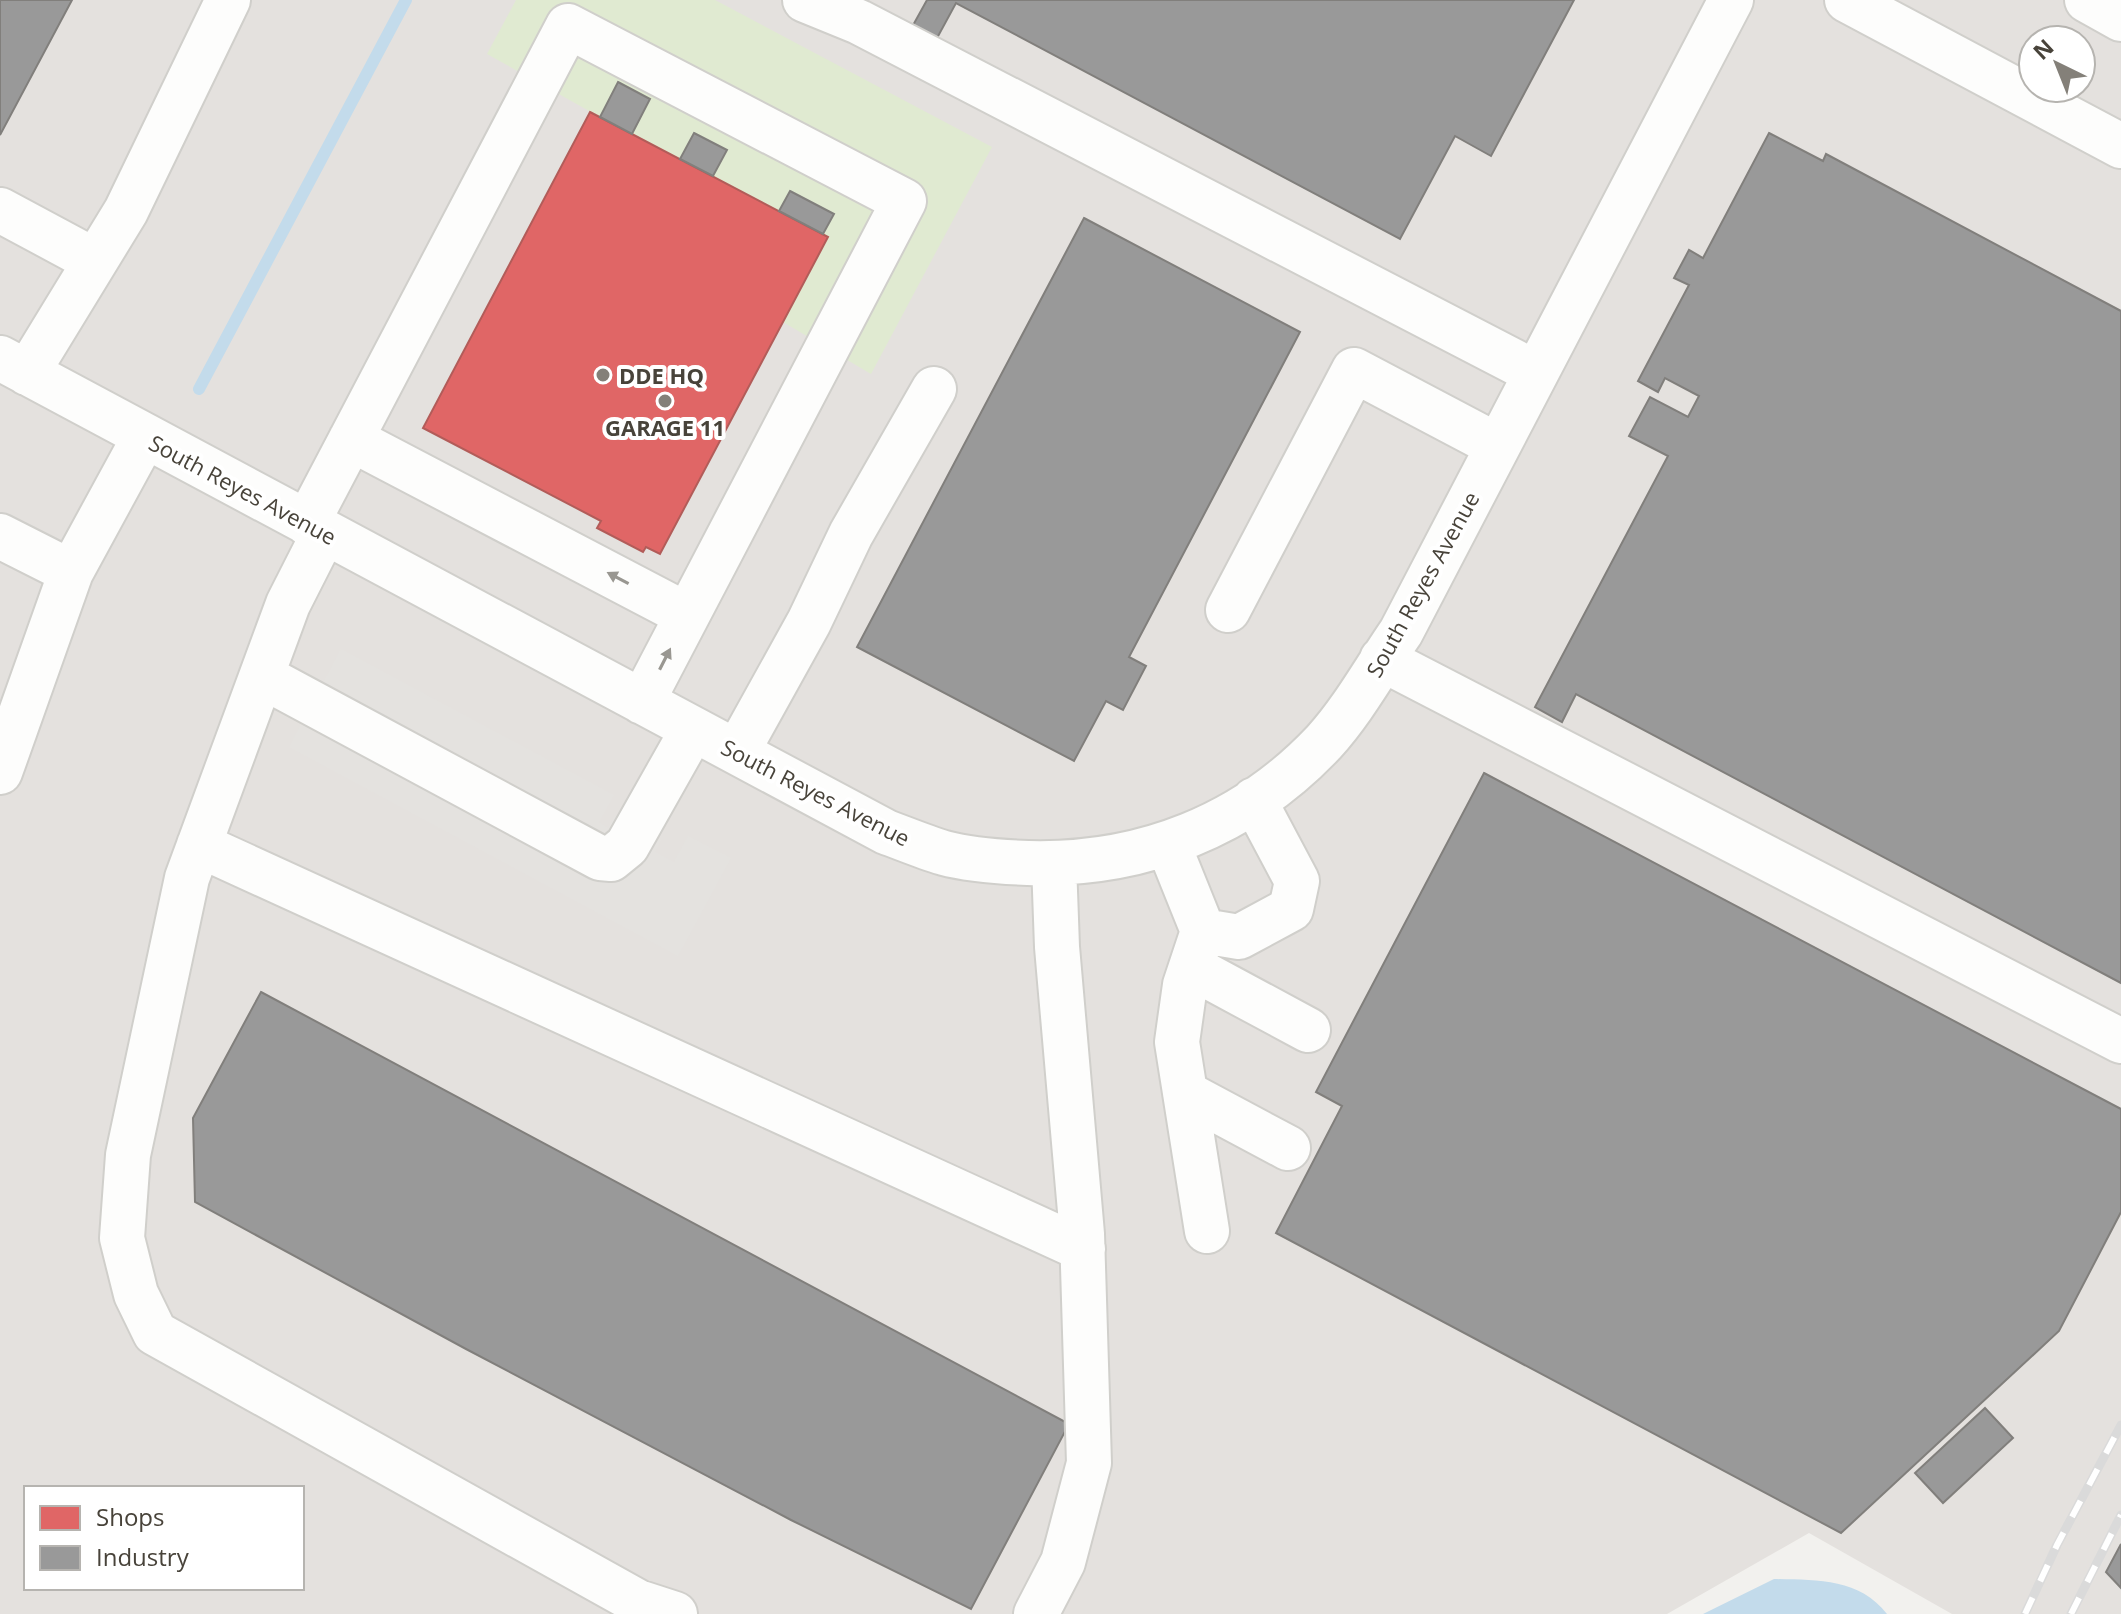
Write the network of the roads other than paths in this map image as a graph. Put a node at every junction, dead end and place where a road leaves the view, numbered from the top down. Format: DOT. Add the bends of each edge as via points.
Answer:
graph roads {
  1 [pos="228,0"];
  2 [pos="1731,0"];
  3 [pos="1847,0"];
  4 [pos="2087,0"];
  5 [pos="834,5"];
  6 [pos="2121,19"];
  7 [pos="2121,146"];
  8 [pos="0,210"];
  9 [pos="95,261"];
  10 [pos="14,365"];
  11 [pos="1536,373"];
  12 [pos="934,389"];
  13 [pos="145,436"];
  14 [pos="351,439"];
  15 [pos="1498,446"];
  16 [pos="315,528"];
  17 [pos="0,536"];
  18 [pos="71,572"];
  19 [pos="1228,610"];
  20 [pos="687,615"];
  21 [pos="1382,659"];
  22 [pos="262,676"];
  23 [pos="642,702"];
  24 [pos="693,729"];
  25 [pos="737,752"];
  26 [pos="0,772"];
  27 [pos="1254,800"];
  28 [pos="1168,844"];
  29 [pos="199,845"];
  30 [pos="1054,863"];
  31 [pos="1197,949"];
  32 [pos="1308,1030"];
  33 [pos="2121,1041"];
  34 [pos="1185,1093"];
  35 [pos="1288,1148"];
  36 [pos="1207,1231"];
  37 [pos="1083,1249"];
  38 [pos="675,1614"];
  39 [pos="1036,1614"];
  1 -- 9 [label="street" via="126,211"];
  2 -- 11 [label="street, South Reyes Avenue"];
  3 -- 7 [label="street"];
  4 -- 6 [label="street"];
  5 -- 11 [label="street"];
  8 -- 9 [label="street"];
  9 -- 10 [label="street"];
  10 -- 13 [label="street, South Reyes Avenue"];
  11 -- 15 [label="street, South Reyes Avenue"];
  12 -- 25 [label="street"];
  13 -- 16 [label="street, South Reyes Avenue"];
  13 -- 18 [label="street"];
  14 -- 16 [label="street"];
  20 -- 14 [label="street, one-way"];
  14 -- 20 [label="street" via="568,26 904,201"];
  15 -- 19 [label="street" via="1354,370"];
  15 -- 21 [label="street, South Reyes Avenue"];
  16 -- 22 [label="street"];
  16 -- 23 [label="street, South Reyes Avenue"];
  17 -- 18 [label="street"];
  18 -- 26 [label="street"];
  23 -- 20 [label="street, one-way"];
  21 -- 27 [label="street, South Reyes Avenue" via="1324,741"];
  21 -- 33 [label="street"];
  22 -- 24 [label="street" via="600,858 611,859 627,846"];
  22 -- 29 [label="street"];
  23 -- 24 [label="street, South Reyes Avenue"];
  24 -- 25 [label="street, South Reyes Avenue"];
  25 -- 30 [label="street, South Reyes Avenue" via="886,832 945,853"];
  27 -- 28 [label="street, South Reyes Avenue"];
  27 -- 31 [label="street" via="1297,881 1291,909 1239,937"];
  28 -- 30 [label="street, South Reyes Avenue" via="1136,854"];
  28 -- 31 [label="street"];
  29 -- 37 [label="street"];
  29 -- 38 [label="street" via="187,878 128,1155 122,1238 136,1294 155,1333 638,1602"];
  30 -- 37 [label="street"];
  31 -- 32 [label="street"];
  31 -- 34 [label="street" via="1185,985 1177,1042"];
  34 -- 35 [label="street"];
  34 -- 36 [label="street"];
  37 -- 39 [label="street" via="1089,1463 1063,1562"];
}
